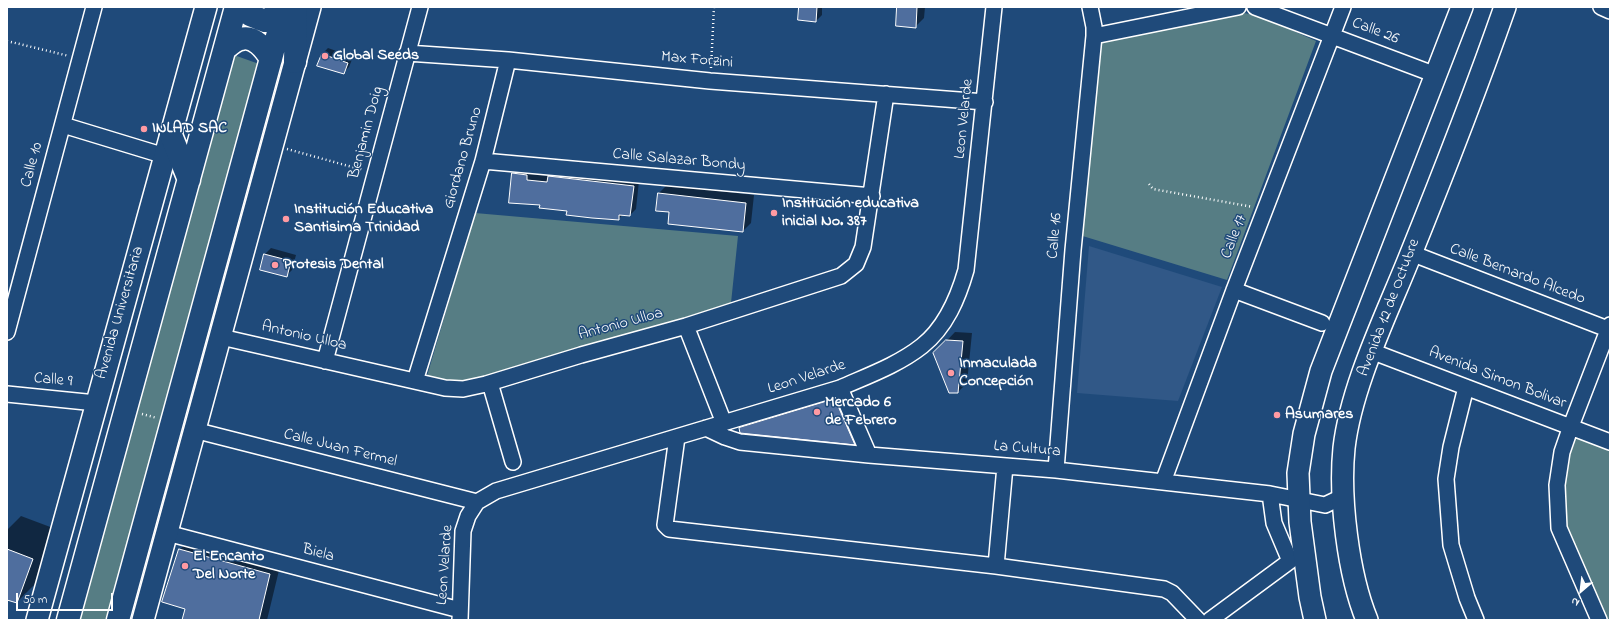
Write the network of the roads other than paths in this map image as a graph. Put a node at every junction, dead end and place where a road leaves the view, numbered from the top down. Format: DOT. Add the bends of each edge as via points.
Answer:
graph roads {
  1 [pos="94,7"];
  2 [pos="206,7"];
  3 [pos="236,7"];
  4 [pos="244,7"];
  5 [pos="285,7"];
  6 [pos="296,7"];
  7 [pos="310,7"];
  8 [pos="420,7"];
  9 [pos="994,7"];
  10 [pos="1090,7"];
  11 [pos="1238,7"];
  12 [pos="1255,7"];
  13 [pos="1343,7"];
  14 [pos="1462,7"];
  15 [pos="1505,7"];
  16 [pos="1600,7"];
  17 [pos="1610,11"];
  18 [pos="1094,36"];
  19 [pos="1333,36"];
  20 [pos="225,49"];
  21 [pos="407,53"];
  22 [pos="271,59"];
  23 [pos="508,60"];
  24 [pos="295,62"];
  25 [pos="1436,75"];
  26 [pos="886,94"];
  27 [pos="985,102"];
  28 [pos="63,125"];
  29 [pos="171,135"];
  30 [pos="165,156"];
  31 [pos="483,161"];
  32 [pos="189,180"];
  33 [pos="872,196"];
  34 [pos="1411,253"];
  35 [pos="1234,290"];
  36 [pos="1322,323"];
  37 [pos="686,326"];
  38 [pos="1609,328"];
  39 [pos="7,332"];
  40 [pos="221,337"];
  41 [pos="1371,351"];
  42 [pos="325,361"];
  43 [pos="416,381"];
  44 [pos="490,383"];
  45 [pos="1466,387"];
  46 [pos="840,388"];
  47 [pos="7,394"];
  48 [pos="96,403"];
  49 [pos="724,423"];
  50 [pos="1571,426"];
  51 [pos="706,428"];
  52 [pos="194,430"];
  53 [pos="677,437"];
  54 [pos="1610,442"];
  55 [pos="869,456"];
  56 [pos="513,462"];
  57 [pos="1005,466"];
  58 [pos="1056,470"];
  59 [pos="1163,482"];
  60 [pos="1270,494"];
  61 [pos="1344,496"];
  62 [pos="1299,500"];
  63 [pos="477,502"];
  64 [pos="167,533"];
  65 [pos="1290,561"];
  66 [pos="996,566"];
  67 [pos="1310,597"];
  68 [pos="460,615"];
  69 [pos="37,620"];
  70 [pos="68,620"];
  71 [pos="118,620"];
  72 [pos="143,620"];
  73 [pos="1198,620"];
  74 [pos="1210,620"];
  75 [pos="1315,620"];
  76 [pos="1367,620"];
  77 [pos="1476,620"];
  78 [pos="1599,620"];
  1 -- 28 [label="street, Calle 10"];
  2 -- 29 [label="main road, Avenida Universitaria"];
  3 -- 20 [label="main road, Avenida Universitaria"];
  4 -- 5 [label="main road" via="250,15 265,21"];
  5 -- 22 [label="main road"];
  6 -- 24 [label="main road"];
  7 -- 24 [label="main road"];
  8 -- 21 [label="street, Benjamin Doig"];
  9 -- 27 [label="street, Leon Velarde"];
  10 -- 18 [label="street, Calle 16"];
  11 -- 18 [label="street"];
  12 -- 19 [label="street, Calle 26"];
  13 -- 19 [label="street, Calle 17"];
  14 -- 25 [label="main road"];
  15 -- 34 [label="main road, Avenida 12 de Octubre" via="1476,89"];
  16 -- 17 [label="street"];
  18 -- 58 [label="street, Calle 16" via="1073,250"];
  19 -- 25 [label="street, Calle 26"];
  19 -- 35 [label="street, Calle 17"];
  20 -- 22 [label="main road" via="242,38 249,39 265,49"];
  20 -- 32 [label="main road, Avenida Universitaria"];
  21 -- 23 [label="street, Max Forzini"];
  21 -- 42 [label="street, Benjamin Doig"];
  22 -- 71 [label="main road"];
  23 -- 26 [label="street, Max Forzini" via="710,81"];
  23 -- 31 [label="street, Giordano Bruno"];
  24 -- 40 [label="main road"];
  25 -- 62 [label="main road" via="1321,371 1298,461"];
  26 -- 27 [label="street, Max Forzini"];
  26 -- 33 [label="street, Antonio Ulloa"];
  27 -- 46 [label="street, Leon Velarde" via="966,270 953,306 943,324 922,346 890,366"];
  28 -- 30 [label="street"];
  28 -- 39 [label="street, Calle 10"];
  29 -- 30 [label="main road, Avenida Universitaria"];
  29 -- 32 [label="main road"];
  30 -- 48 [label="main road, Avenida Universitaria"];
  31 -- 33 [label="street, Calle Salazar Bondy"];
  31 -- 43 [label="street, Giordano Bruno"];
  32 -- 70 [label="main road, Avenida Universitaria"];
  33 -- 37 [label="street, Antonio Ulloa" via="863,247 856,264 841,276"];
  34 -- 38 [label="street, Calle Bernardo Alcedo"];
  34 -- 41 [label="main road, Avenida 12 de Octubre"];
  35 -- 36 [label="street"];
  35 -- 59 [label="street, Calle 17"];
  37 -- 44 [label="street, Antonio Ulloa"];
  37 -- 49 [label="street"];
  38 -- 50 [label="street"];
  40 -- 42 [label="street, Antonio Ulloa"];
  40 -- 52 [label="main road"];
  41 -- 45 [label="street, Avenida Simon Bolivar"];
  41 -- 61 [label="main road, Avenida 12 de Octubre" via="1354,402 1344,447"];
  42 -- 43 [label="street, Antonio Ulloa"];
  43 -- 44 [label="street, Antonio Ulloa" via="445,388 464,389"];
  44 -- 56 [label="street"];
  45 -- 50 [label="street, Avenida Simon Bolivar"];
  45 -- 77 [label="street" via="1446,479 1451,545"];
  46 -- 49 [label="street, Leon Velarde"];
  46 -- 55 [label="street"];
  47 -- 48 [label="street, Calle 9"];
  48 -- 69 [label="main road, Avenida Universitaria"];
  49 -- 51 [label="street, Leon Velarde"];
  50 -- 54 [label="street, Avenida Simon Bolivar"];
  50 -- 78 [label="street" via="1562,452 1557,485 1559,528"];
  51 -- 53 [label="street, Leon Velarde"];
  51 -- 55 [label="street, La Cultura" via="740,442"];
  52 -- 63 [label="street, Calle Juan Fermel"];
  52 -- 64 [label="main road"];
  53 -- 63 [label="street, Leon Velarde" via="496,491"];
  53 -- 66 [label="street" via="665,524 669,529"];
  55 -- 57 [label="street, La Cultura"];
  57 -- 58 [label="street, La Cultura"];
  57 -- 66 [label="street"];
  58 -- 59 [label="street, La Cultura"];
  59 -- 60 [label="street, La Cultura"];
  60 -- 62 [label="street, La Cultura"];
  60 -- 65 [label="street" via="1274,523"];
  61 -- 62 [label="street, La Cultura" via="1324,505"];
  61 -- 76 [label="main road, Avenida 12 de Octubre" via="1348,542"];
  62 -- 67 [label="main road"];
  63 -- 68 [label="street, Leon Velarde" via="468,516 463,531"];
  64 -- 68 [label="street, Biela"];
  64 -- 72 [label="main road"];
  65 -- 67 [label="street"];
  65 -- 74 [label="street"];
  66 -- 73 [label="street" via="1164,589 1172,593"];
  67 -- 75 [label="main road"];
}
